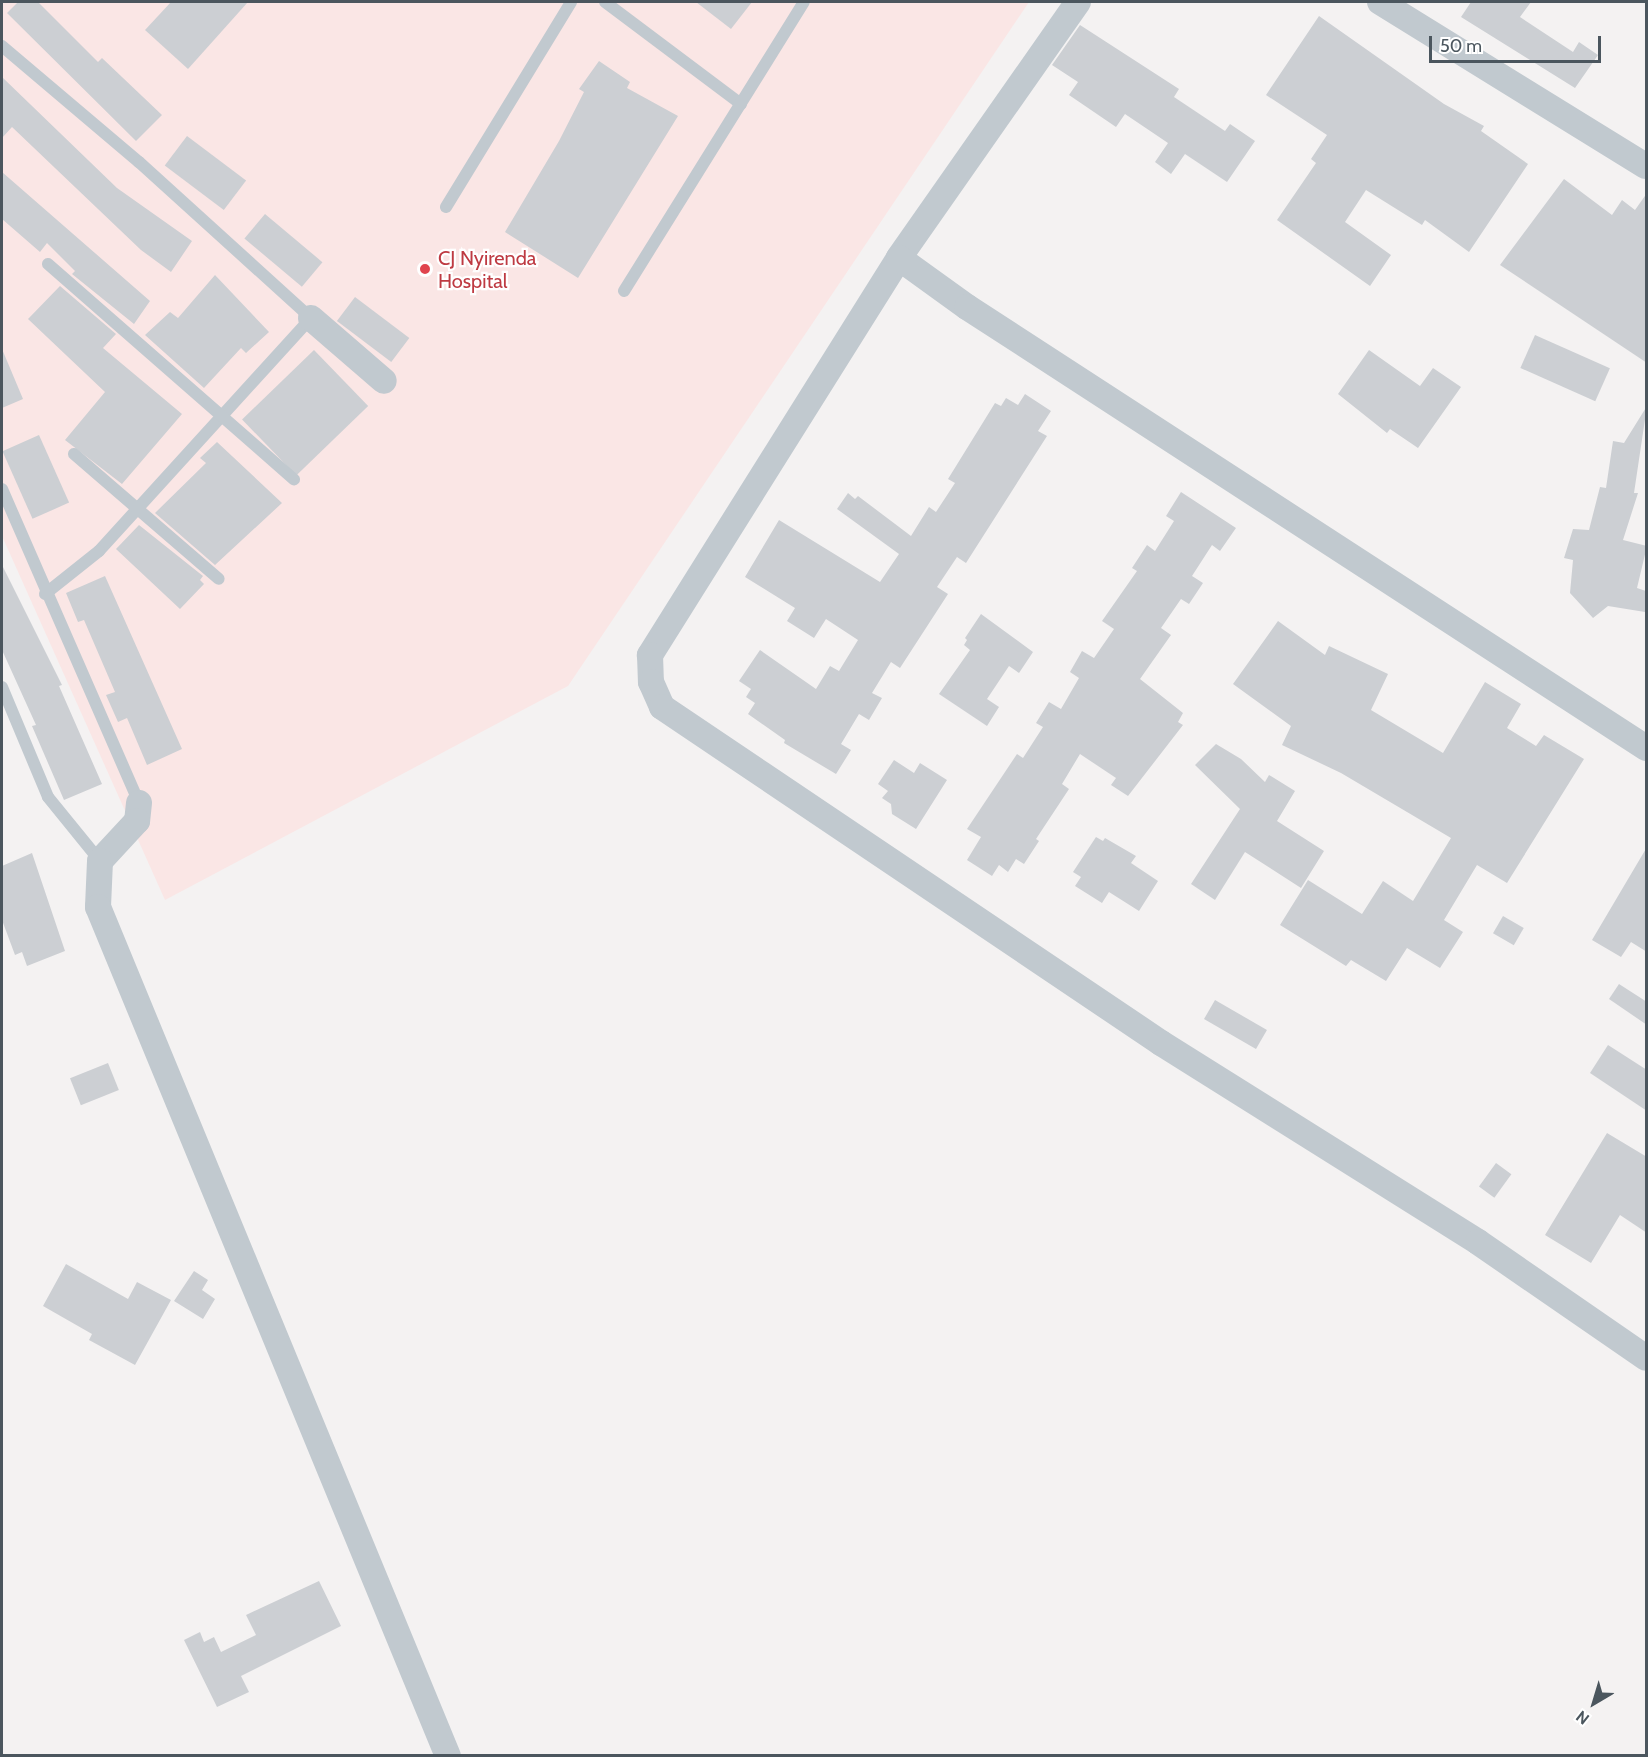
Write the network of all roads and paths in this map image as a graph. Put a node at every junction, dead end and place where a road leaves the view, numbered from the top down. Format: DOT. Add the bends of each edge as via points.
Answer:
graph roads {
  1 [pos="571,2"];
  2 [pos="605,2"];
  3 [pos="804,2"];
  4 [pos="1078,2"];
  5 [pos="1380,2"];
  6 [pos="2,46"];
  7 [pos="741,104"];
  8 [pos="1647,166"];
  9 [pos="446,207"];
  10 [pos="899,258"];
  11 [pos="48,264"];
  12 [pos="624,291"];
  13 [pos="311,318"];
  14 [pos="384,381"];
  15 [pos="223,417"];
  16 [pos="74,454"];
  17 [pos="294,479"];
  18 [pos="2,489"];
  19 [pos="139,509"];
  20 [pos="219,579"];
  21 [pos="45,594"];
  22 [pos="2,687"];
  23 [pos="1647,748"];
  24 [pos="139,803"];
  25 [pos="100,861"];
  26 [pos="1647,1358"];
  27 [pos="448,1755"];
  1 -- 9 [label="lane"];
  2 -- 7 [label="lane"];
  3 -- 7 [label="lane"];
  4 -- 10 [label="street"];
  5 -- 8 [label="street"];
  6 -- 13 [label="lane" via="139,162"];
  7 -- 12 [label="lane"];
  10 -- 23 [label="street" via="977,314"];
  10 -- 26 [label="street" via="650,655 651,682 662,707 1161,1043 1478,1242"];
  11 -- 15 [label="lane"];
  13 -- 14 [label="street"];
  13 -- 15 [label="lane"];
  15 -- 17 [label="lane"];
  15 -- 19 [label="lane"];
  16 -- 19 [label="lane"];
  18 -- 21 [label="lane"];
  19 -- 20 [label="lane"];
  19 -- 21 [label="lane" via="85,564"];
  21 -- 24 [label="lane"];
  22 -- 25 [label="lane" via="48,797"];
  24 -- 25 [label="street" via="136,821"];
  25 -- 27 [label="street" via="98,907"];
}
